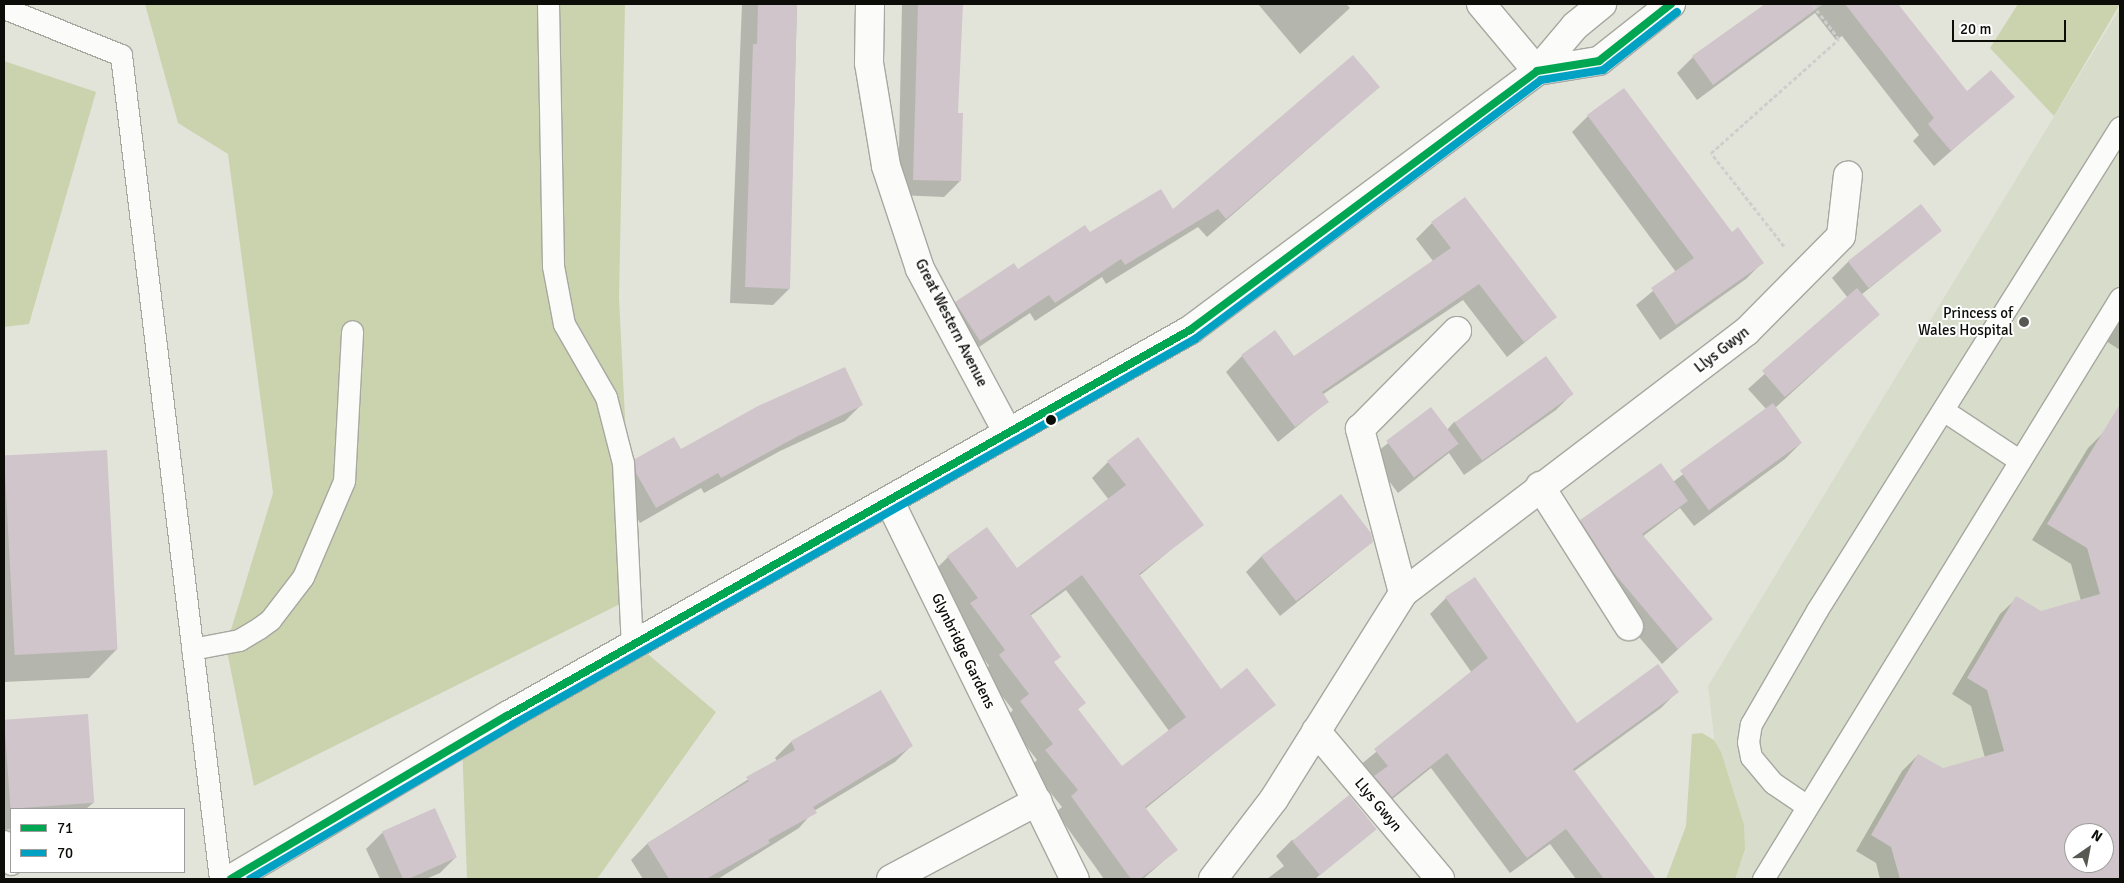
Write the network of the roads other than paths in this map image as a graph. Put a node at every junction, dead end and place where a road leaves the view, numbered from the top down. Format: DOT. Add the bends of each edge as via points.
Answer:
graph roads {
  1 [pos="548,4"];
  2 [pos="870,4"];
  3 [pos="1481,4"];
  4 [pos="1602,4"];
  5 [pos="1671,4"];
  6 [pos="4,8"];
  7 [pos="1537,71"];
  8 [pos="2120,127"];
  9 [pos="1848,175"];
  10 [pos="2120,298"];
  11 [pos="352,331"];
  12 [pos="1457,331"];
  13 [pos="1943,410"];
  14 [pos="1008,433"];
  15 [pos="2020,460"];
  16 [pos="1540,486"];
  17 [pos="889,500"];
  18 [pos="1403,593"];
  19 [pos="1629,626"];
  20 [pos="632,646"];
  21 [pos="192,649"];
  22 [pos="1316,731"];
  23 [pos="1038,801"];
  24 [pos="1807,806"];
  25 [pos="4,840"];
  26 [pos="10,861"];
  27 [pos="220,879"];
  28 [pos="231,879"];
  29 [pos="891,879"];
  30 [pos="1075,879"];
  31 [pos="1213,879"];
  32 [pos="1440,879"];
  33 [pos="1763,879"];
  1 -- 20 [label="lane" via="553,266 564,324 606,397 623,463"];
  2 -- 14 [label="street, Great Western Avenue" via="868,63 886,166 920,269"];
  3 -- 7 [label="street"];
  4 -- 7 [label="street" via="1575,26"];
  5 -- 7 [label="street" via="1599,61"];
  6 -- 21 [label="lane" via="122,55"];
  7 -- 14 [label="street" via="1190,330"];
  8 -- 13 [label="lane"];
  9 -- 16 [label="street, Llys Gwyn" via="1842,236 1746,332"];
  10 -- 15 [label="lane"];
  11 -- 21 [label="lane" via="344,481 303,577 270,620 259,628 239,640"];
  12 -- 18 [label="street" via="1360,429"];
  13 -- 15 [label="lane"];
  13 -- 24 [label="lane" via="1817,610 1751,724 1748,742 1751,757 1773,783"];
  14 -- 17 [label="street"];
  15 -- 24 [label="lane"];
  16 -- 18 [label="street, Llys Gwyn"];
  16 -- 19 [label="street"];
  17 -- 20 [label="street"];
  17 -- 23 [label="street, Glynbridge Gardens"];
  18 -- 22 [label="street, Llys Gwyn"];
  20 -- 28 [label="street"];
  21 -- 27 [label="lane"];
  22 -- 31 [label="street, Llys Gwyn" via="1274,798"];
  22 -- 32 [label="street, Llys Gwyn"];
  23 -- 29 [label="street"];
  23 -- 30 [label="street, Glynbridge Gardens"];
  24 -- 33 [label="lane"];
  25 -- 26 [label="lane"];
}
